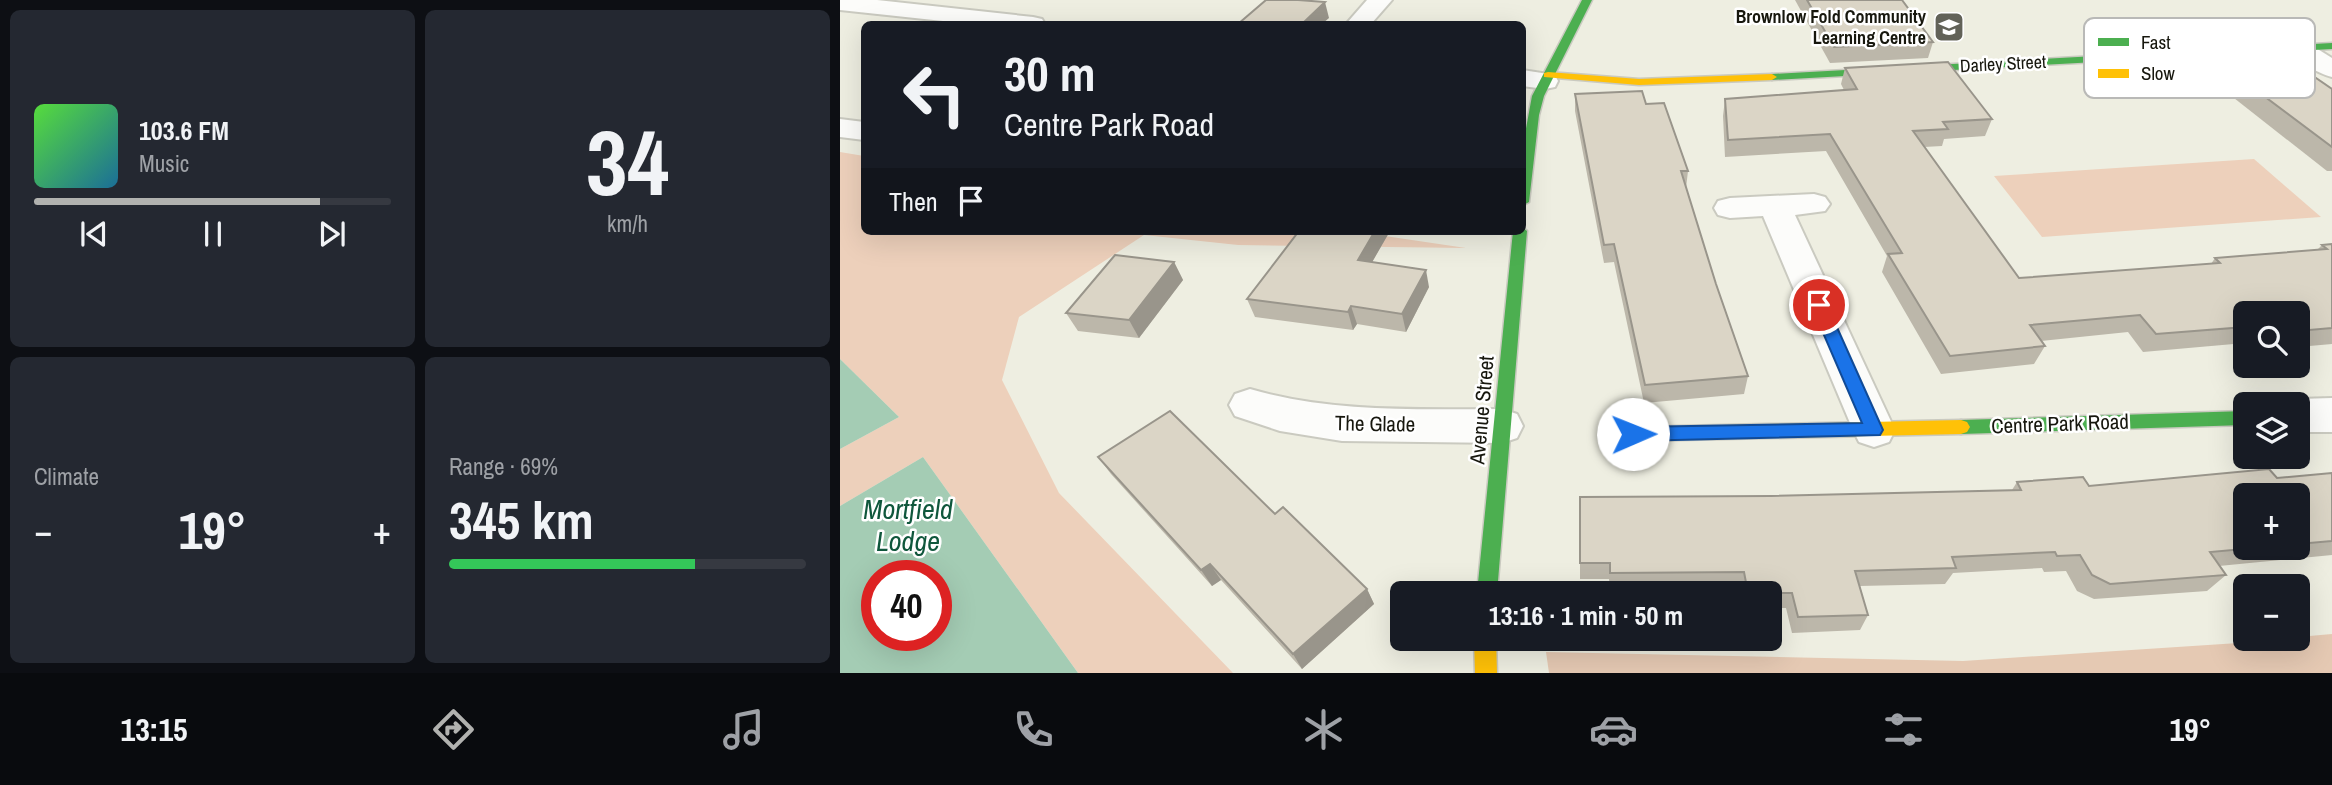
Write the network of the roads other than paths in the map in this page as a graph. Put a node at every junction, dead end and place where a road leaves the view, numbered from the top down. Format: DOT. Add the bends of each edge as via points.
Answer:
graph roads {
  1 [pos="944,0"];
  2 [pos="1380,0"];
  3 [pos="1587,0"];
  4 [pos="840,3"];
  5 [pos="922,12"];
  6 [pos="998,21"];
  7 [pos="1361,21"];
  8 [pos="2315,58"];
  9 [pos="2084,60"];
  10 [pos="2332,69"];
  11 [pos="1539,78"];
  12 [pos="1526,170"];
  13 [pos="1814,204"];
  14 [pos="1775,206"];
  15 [pos="1730,208"];
  16 [pos="1520,235"];
  17 [pos="1250,405"];
  18 [pos="2332,415"];
  19 [pos="2310,416"];
  20 [pos="2233,418"];
  21 [pos="1502,426"];
  22 [pos="1874,430"];
  23 [pos="1633,434"];
  24 [pos="1488,581"];
  25 [pos="1485,651"];
  26 [pos="1486,673"];
  1 -- 5 [label="street"];
  2 -- 7 [label="street"];
  3 -- 11 [label="street"];
  4 -- 5 [label="street"];
  5 -- 6 [label="street"];
  8 -- 10 [label="street"];
  9 -- 11 [label="street, Darley Street" via="1688,82"];
  11 -- 12 [label="street"];
  13 -- 14 [label="street"];
  14 -- 15 [label="street"];
  14 -- 22 [label="street"];
  16 -- 21 [label="street, Avenue Street"];
  17 -- 21 [label="street, The Glade" via="1282,417 1320,423"];
  18 -- 19 [label="street"];
  20 -- 22 [label="street, Centre Park Road"];
  21 -- 24 [label="street, Avenue Street"];
  22 -- 23 [label="street, Centre Park Road"];
  25 -- 26 [label="street"];
}
